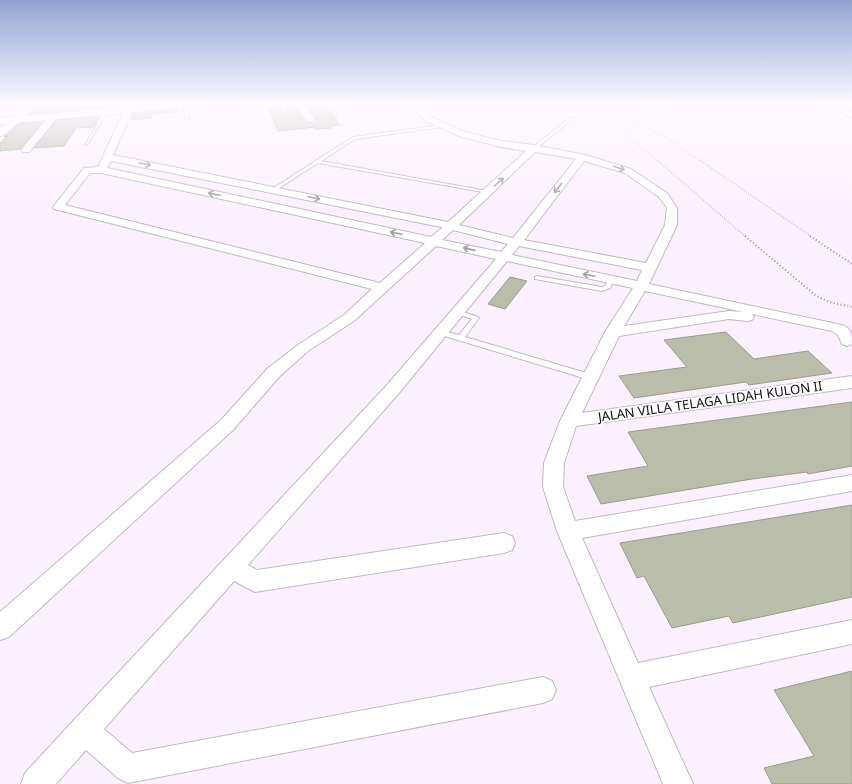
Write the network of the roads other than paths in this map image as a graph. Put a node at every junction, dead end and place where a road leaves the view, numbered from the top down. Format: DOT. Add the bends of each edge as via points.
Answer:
graph roads {
  1 [pos="35,140"];
  2 [pos="89,140"];
  3 [pos="115,140"];
  4 [pos="352,140"];
  5 [pos="482,140"];
  6 [pos="545,140"];
  7 [pos="86,144"];
  8 [pos="534,148"];
  9 [pos="26,150"];
  10 [pos="107,157"];
  11 [pos="582,157"];
  12 [pos="318,162"];
  13 [pos="101,170"];
  14 [pos="260,187"];
  15 [pos="274,190"];
  16 [pos="285,192"];
  17 [pos="487,192"];
  18 [pos="238,200"];
  19 [pos="264,205"];
  20 [pos="450,227"];
  21 [pos="434,241"];
  22 [pos="510,249"];
  23 [pos="650,268"];
  24 [pos="536,278"];
  25 [pos="611,280"];
  26 [pos="641,286"];
  27 [pos="383,288"];
  28 [pos="457,312"];
  29 [pos="440,332"];
  30 [pos="613,332"];
  31 [pos="462,338"];
  32 [pos="850,339"];
  33 [pos="590,377"];
  34 [pos="852,382"];
  35 [pos="569,421"];
  36 [pos="852,483"];
  37 [pos="568,531"];
  38 [pos="504,543"];
  39 [pos="232,567"];
  40 [pos="0,628"];
  41 [pos="852,632"];
  42 [pos="632,677"];
  43 [pos="544,690"];
  44 [pos="84,730"];
  45 [pos="36,784"];
  46 [pos="678,784"];
  1 -- 9 [label="street"];
  2 -- 7 [label="lane"];
  3 -- 10 [label="street"];
  4 -- 12 [label="lane"];
  5 -- 8 [label="street"];
  6 -- 8 [label="lane"];
  8 -- 11 [label="street"];
  17 -- 8 [label="street, one-way"];
  10 -- 13 [label="street"];
  10 -- 14 [label="street, one-way"];
  11 -- 22 [label="street, one-way"];
  11 -- 23 [label="street, one-way" via="628,171 663,195 672,208 671,225"];
  12 -- 15 [label="lane"];
  12 -- 17 [label="lane"];
  18 -- 13 [label="street, one-way"];
  13 -- 27 [label="street" via="87,170 58,207"];
  14 -- 15 [label="street"];
  14 -- 18 [label="street"];
  15 -- 16 [label="street"];
  16 -- 19 [label="street"];
  16 -- 20 [label="street, one-way"];
  17 -- 20 [label="street"];
  18 -- 19 [label="street"];
  21 -- 19 [label="street, one-way"];
  20 -- 21 [label="street"];
  20 -- 22 [label="street"];
  22 -- 21 [label="street, one-way"];
  21 -- 27 [label="street"];
  22 -- 23 [label="street"];
  25 -- 22 [label="street, one-way"];
  22 -- 28 [label="street"];
  23 -- 26 [label="street"];
  24 -- 25 [label="lane" via="602,289 608,287"];
  25 -- 26 [label="street"];
  26 -- 30 [label="street"];
  26 -- 32 [label="street" via="837,328"];
  27 -- 40 [label="street" via="349,318 303,348 274,372 227,425"];
  28 -- 29 [label="street"];
  28 -- 31 [label="lane" via="476,318"];
  29 -- 31 [label="lane"];
  29 -- 39 [label="street"];
  30 -- 32 [label="street" via="729,315 756,317"];
  30 -- 33 [label="street"];
  31 -- 33 [label="lane"];
  33 -- 35 [label="street"];
  34 -- 35 [label="street, JALAN VILLA TELAGA LIDAH KULON II"];
  35 -- 37 [label="street" via="554,463 553,488"];
  36 -- 37 [label="street"];
  37 -- 42 [label="street"];
  38 -- 39 [label="street" via="255,581"];
  39 -- 44 [label="street"];
  41 -- 42 [label="street"];
  42 -- 46 [label="street"];
  43 -- 44 [label="street" via="128,768"];
  44 -- 45 [label="street"];
}
